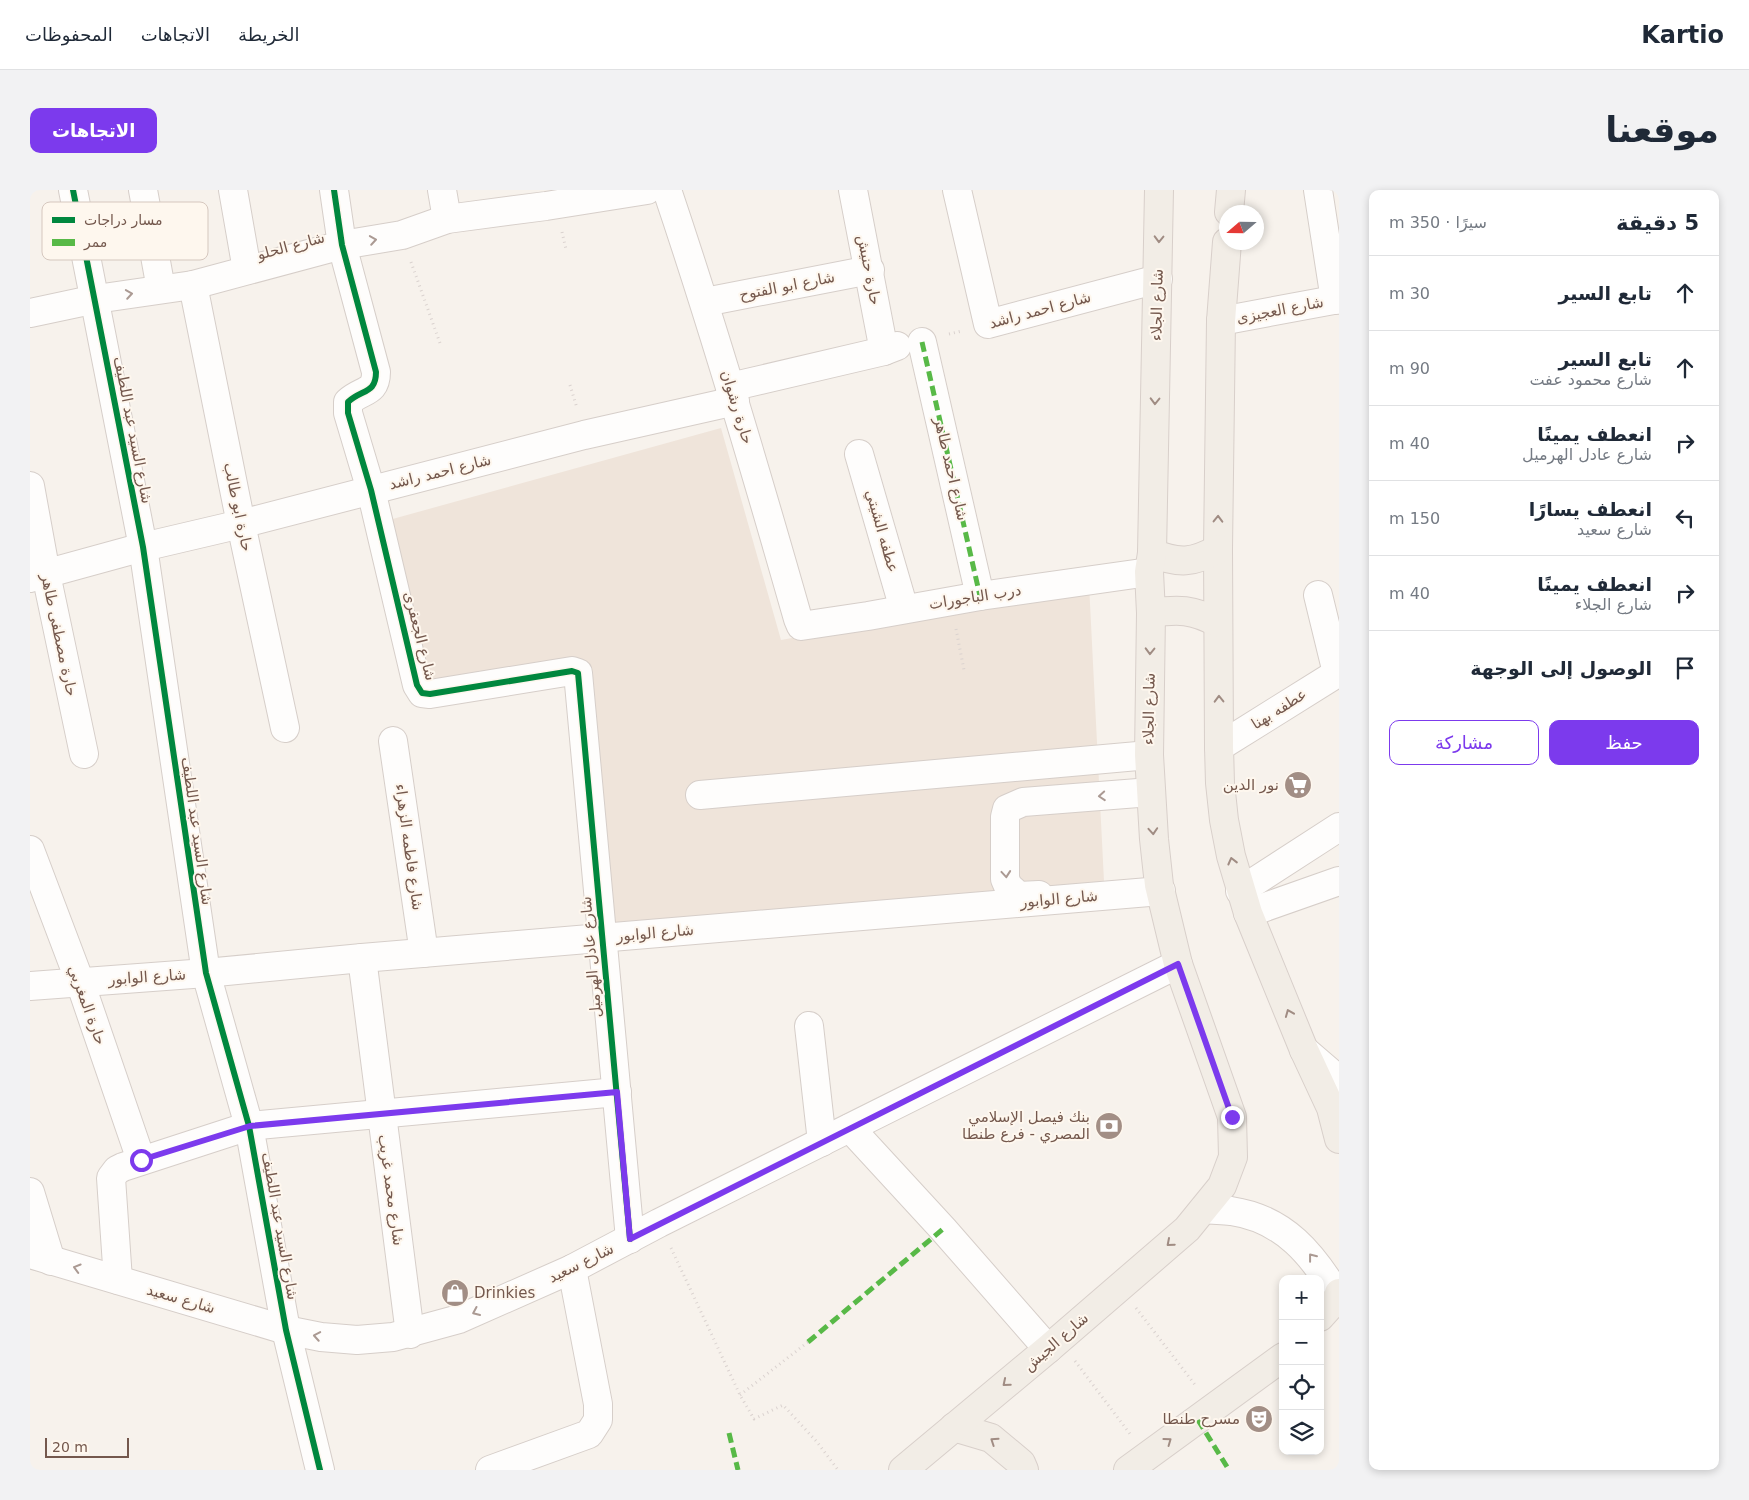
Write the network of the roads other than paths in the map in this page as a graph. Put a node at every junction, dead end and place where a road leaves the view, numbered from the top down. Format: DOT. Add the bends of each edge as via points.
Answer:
graph roads {
  1 [pos="233,190"];
  2 [pos="334,190"];
  3 [pos="442,190"];
  4 [pos="647,190"];
  5 [pos="667,190"];
  6 [pos="854,190"];
  7 [pos="957,190"];
  8 [pos="1159,190"];
  9 [pos="1231,190"];
  10 [pos="1318,190"];
  11 [pos="544,198"];
  12 [pos="1230,205"];
  13 [pos="447,219"];
  14 [pos="342,245"];
  15 [pos="1226,250"];
  16 [pos="88,260"];
  17 [pos="156,260"];
  18 [pos="247,270"];
  19 [pos="870,270"];
  20 [pos="1158,279"];
  21 [pos="193,285"];
  22 [pos="161,289"];
  23 [pos="96,299"];
  24 [pos="1337,300"];
  25 [pos="705,302"];
  26 [pos="30,313"];
  27 [pos="1221,321"];
  28 [pos="901,346"];
  29 [pos="733,394"];
  30 [pos="859,454"];
  31 [pos="30,486"];
  32 [pos="371,490"];
  33 [pos="241,524"];
  34 [pos="143,546"];
  35 [pos="1218,549"];
  36 [pos="1150,563"];
  37 [pos="38,576"];
  38 [pos="1318,595"];
  39 [pos="980,596"];
  40 [pos="904,609"];
  41 [pos="1151,613"];
  42 [pos="1218,622"];
  43 [pos="802,626"];
  44 [pos="578,673"];
  45 [pos="1338,673"];
  46 [pos="285,728"];
  47 [pos="393,741"];
  48 [pos="1219,746"];
  49 [pos="84,754"];
  50 [pos="1149,756"];
  51 [pos="1151,792"];
  52 [pos="700,795"];
  53 [pos="1339,827"];
  54 [pos="30,850"];
  55 [pos="1339,881"];
  56 [pos="1160,888"];
  57 [pos="1244,902"];
  58 [pos="602,938"];
  59 [pos="424,953"];
  60 [pos="362,958"];
  61 [pos="1178,964"];
  62 [pos="206,973"];
  63 [pos="80,982"];
  64 [pos="30,986"];
  65 [pos="809,1026"];
  66 [pos="1304,1050"];
  67 [pos="1339,1080"];
  68 [pos="617,1092"];
  69 [pos="381,1114"];
  70 [pos="250,1126"];
  71 [pos="850,1128"];
  72 [pos="1339,1139"];
  73 [pos="822,1142"];
  74 [pos="141,1160"];
  75 [pos="30,1192"];
  76 [pos="1204,1209"];
  77 [pos="630,1239"];
  78 [pos="40,1257"];
  79 [pos="572,1269"];
  80 [pos="118,1280"];
  81 [pos="1339,1293"];
  82 [pos="1339,1297"];
  83 [pos="1324,1313"];
  84 [pos="286,1330"];
  85 [pos="410,1334"];
  86 [pos="1053,1344"];
  87 [pos="1279,1360"];
  88 [pos="954,1427"];
  89 [pos="1138,1463"];
  90 [pos="320,1470"];
  91 [pos="490,1470"];
  92 [pos="903,1470"];
  93 [pos="1024,1470"];
  1 -- 18 [label="street"];
  2 -- 14 [label="street"];
  3 -- 13 [label="street"];
  4 -- 11 [label="street, شارع الحلو"];
  5 -- 25 [label="street, حارة رشوان"];
  6 -- 19 [label="street, حارة حنيش"];
  7 -- 20 [label="street, شارع احمد راشد" via="988,324"];
  8 -- 20 [label="main road, شارع الجلاء, one-way"];
  9 -- 12 [label="main road"];
  10 -- 24 [label="street"];
  11 -- 13 [label="street, شارع الحلو"];
  14 -- 13 [label="street, شارع الحلو, one-way" via="402,235"];
  14 -- 18 [label="street, شارع الحلو"];
  14 -- 32 [label="street" via="376,372 376,383 371,389 348,402 348,413"];
  15 -- 27 [label="main road"];
  16 -- 23 [label="street, شارع السيد عبد اللطيف"];
  17 -- 22 [label="street"];
  18 -- 21 [label="street, شارع الحلو"];
  19 -- 25 [label="street, شارع ابو الفتوح"];
  19 -- 28 [label="street, حارة حنيش"];
  20 -- 36 [label="main road, شارع الجلاء, one-way"];
  21 -- 22 [label="street, شارع الحلو"];
  21 -- 33 [label="street, حارة ابو طالب"];
  23 -- 22 [label="street, شارع الحلو, one-way"];
  23 -- 26 [label="street, شارع الحلو"];
  23 -- 34 [label="street, شارع السيد عبد اللطيف"];
  24 -- 27 [label="street, شارع العجيزى"];
  25 -- 29 [label="street, حارة رشوان"];
  35 -- 27 [label="main road, one-way"];
  28 -- 29 [label="street, شارع احمد راشد"];
  28 -- 39 [label="street, شارع احمد طاهر"];
  29 -- 32 [label="street, شارع احمد راشد"];
  29 -- 43 [label="street, حارة رشوان"];
  30 -- 40 [label="street, عطفه الشيتي"];
  31 -- 37 [label="street, حارة مصطفى طاهر"];
  32 -- 33 [label="street, شارع احمد راشد"];
  32 -- 44 [label="street, شارع الجعفرى" via="417,685 422,693 572,671"];
  33 -- 34 [label="street, شارع احمد راشد"];
  33 -- 46 [label="street, حارة ابو طالب"];
  34 -- 37 [label="street, شارع احمد راشد"];
  34 -- 62 [label="street, شارع السيد عبد اللطيف"];
  35 -- 36 [label="main road" via="1186,561"];
  35 -- 42 [label="main road"];
  36 -- 39 [label="street, درب الباجورات"];
  36 -- 41 [label="main road, شارع الجلاء"];
  37 -- 49 [label="street, حارة مصطفى طاهر"];
  38 -- 45 [label="street"];
  39 -- 40 [label="street, درب الباجورات"];
  40 -- 43 [label="street, درب الباجورات"];
  41 -- 42 [label="main road" via="1188,611"];
  41 -- 50 [label="main road, شارع الجلاء, one-way"];
  48 -- 42 [label="main road, one-way"];
  44 -- 58 [label="street, شارع عادل الهرميل"];
  45 -- 48 [label="street, عطفه بهنا"];
  47 -- 59 [label="street, شارع فاطمه الزهراء"];
  57 -- 48 [label="main road, one-way" via="1224,820"];
  50 -- 51 [label="main road, شارع الجلاء"];
  50 -- 52 [label="street"];
  51 -- 56 [label="main road, شارع الجلاء, one-way"];
  51 -- 56 [label="street, one-way" via="1014,805 1007,810 1005,817 1005,879 1019,896"];
  53 -- 57 [label="street"];
  54 -- 63 [label="street, حارة المغربي"];
  55 -- 57 [label="street"];
  56 -- 58 [label="street, شارع الوابور"];
  56 -- 61 [label="main road, شارع الجلاء"];
  66 -- 57 [label="main road, one-way"];
  58 -- 59 [label="street, شارع الوابور"];
  58 -- 68 [label="street, شارع عادل الهرميل"];
  59 -- 60 [label="street, شارع الوابور"];
  60 -- 62 [label="street, شارع الوابور"];
  60 -- 69 [label="street, شارع محمد غريب"];
  61 -- 71 [label="street, شارع سعيد"];
  61 -- 76 [label="main road, شارع الجلاء" via="1232,1117 1233,1158 1222,1186"];
  62 -- 63 [label="street, شارع الوابور"];
  62 -- 70 [label="street, شارع السيد عبد اللطيف"];
  63 -- 64 [label="street, شارع الوابور"];
  63 -- 74 [label="street, حارة المغربي"];
  65 -- 73 [label="street"];
  66 -- 67 [label="street"];
  66 -- 72 [label="main road" via="1331,1108"];
  68 -- 69 [label="street"];
  68 -- 77 [label="street, شارع عادل الهرميل"];
  69 -- 70 [label="street"];
  69 -- 85 [label="street, شارع محمد غريب"];
  70 -- 74 [label="street"];
  70 -- 84 [label="street, شارع السيد عبد اللطيف"];
  71 -- 73 [label="street, شارع سعيد"];
  71 -- 86 [label="street"];
  73 -- 77 [label="street, شارع سعيد"];
  74 -- 80 [label="street" via="117,1170 111,1178"];
  75 -- 78 [label="street"];
  82 -- 76 [label="street, one-way" via="1308,1251 1285,1232 1260,1219 1233,1211"];
  76 -- 86 [label="main road, شارع الجيش, one-way" via="1187,1229"];
  77 -- 79 [label="street, شارع سعيد"];
  80 -- 78 [label="street, شارع سعيد, one-way"];
  79 -- 85 [label="street, شارع سعيد, one-way" via="459,1319"];
  79 -- 91 [label="street" via="598,1404 598,1420 589,1434"];
  80 -- 84 [label="street, شارع سعيد"];
  81 -- 82 [label="main road"];
  82 -- 83 [label="main road"];
  85 -- 84 [label="street, شارع سعيد, one-way" via="357,1340 321,1338"];
  84 -- 90 [label="street, شارع السيد عبد اللطيف"];
  86 -- 88 [label="main road, شارع الجيش, one-way"];
  89 -- 87 [label="main road, one-way"];
  88 -- 92 [label="main road, شارع الجيش"];
  93 -- 88 [label="main road, one-way" via="1021,1463 991,1438"];
}
